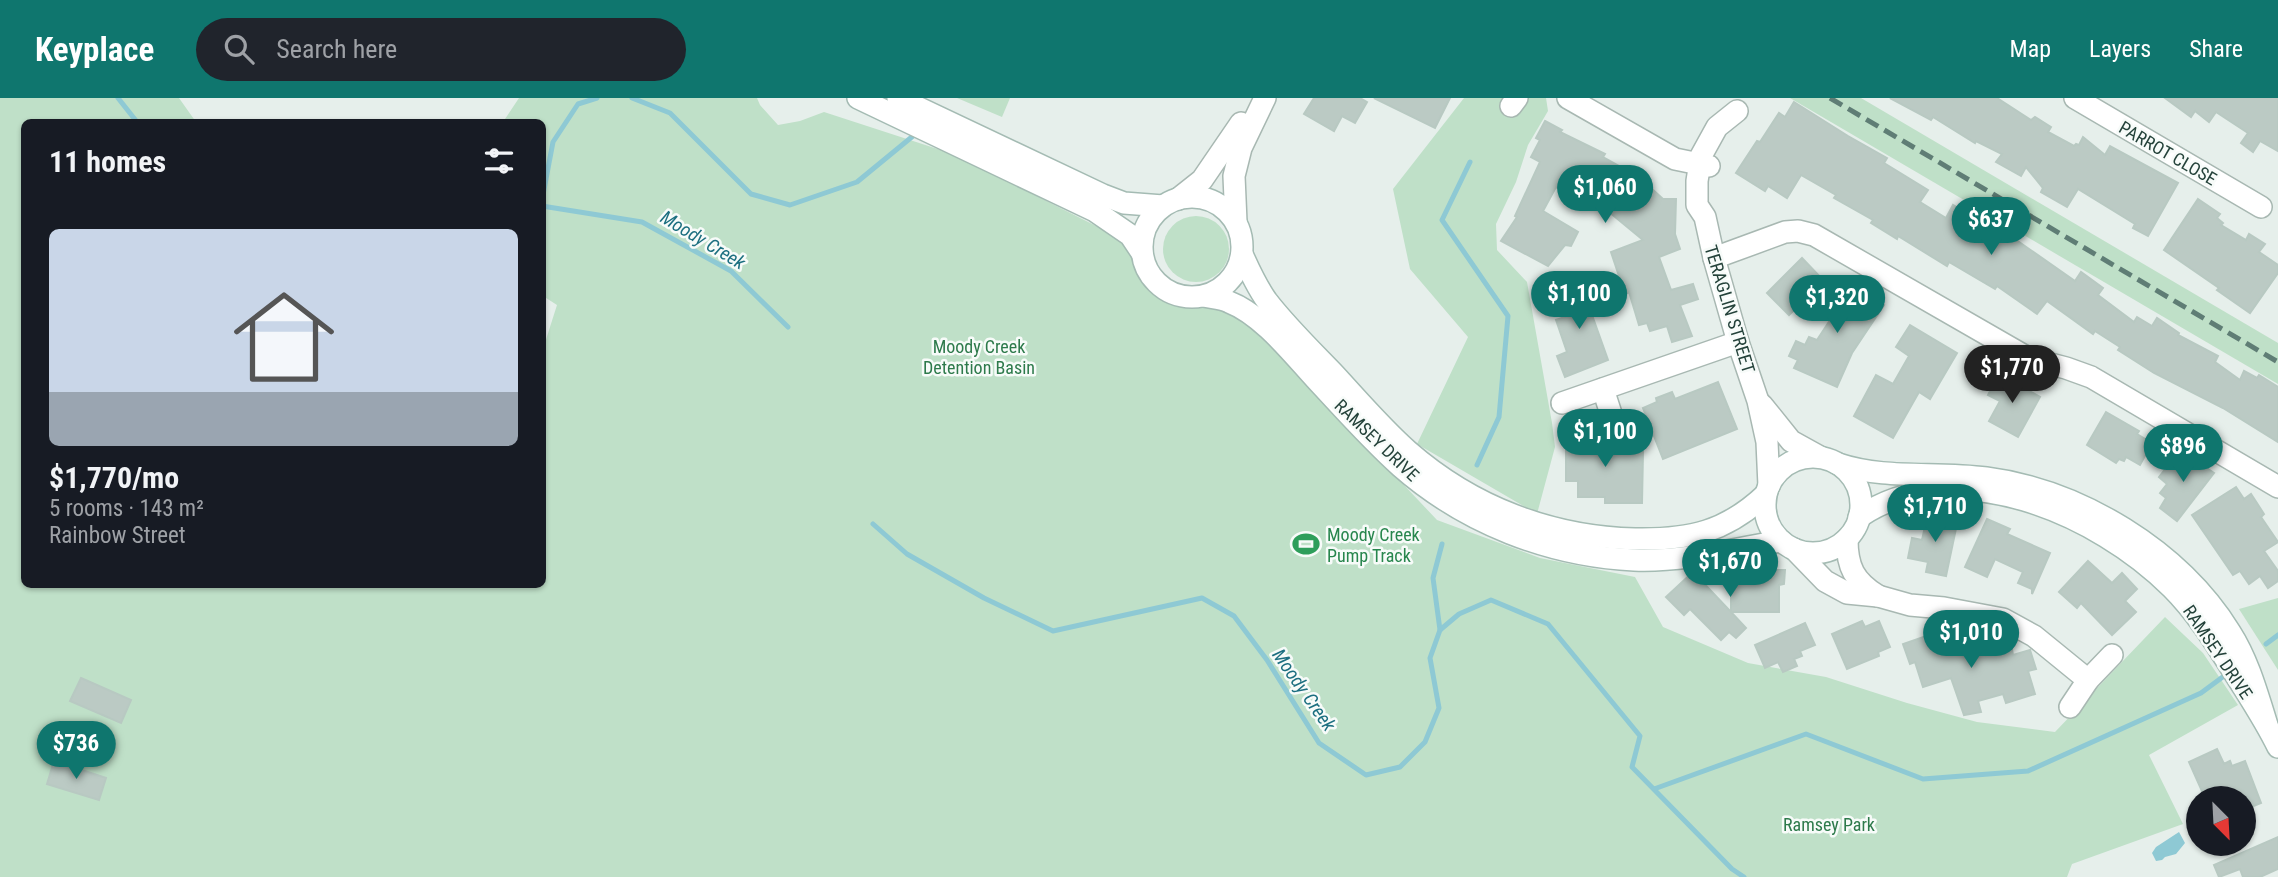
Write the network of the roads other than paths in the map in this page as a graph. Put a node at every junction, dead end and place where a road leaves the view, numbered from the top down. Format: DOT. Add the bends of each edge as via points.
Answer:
graph roads {
  1 [pos="858,98"];
  2 [pos="898,98"];
  3 [pos="1258,98"];
  4 [pos="1265,98"];
  5 [pos="1568,98"];
  6 [pos="2075,98"];
  7 [pos="1741,104"];
  8 [pos="1704,165"];
  9 [pos="1170,202"];
  10 [pos="2261,207"];
  11 [pos="1236,222"];
  12 [pos="1142,253"];
  13 [pos="1242,254"];
  14 [pos="1714,258"];
  15 [pos="1203,296"];
  16 [pos="1738,342"];
  17 [pos="1603,389"];
  18 [pos="1758,401"];
  19 [pos="1562,403"];
  20 [pos="1614,423"];
  21 [pos="1829,461"];
  22 [pos="2278,487"];
  23 [pos="1767,490"];
  24 [pos="1860,516"];
  25 [pos="1847,538"];
  26 [pos="1788,545"];
  27 [pos="1878,596"];
  28 [pos="2112,655"];
  29 [pos="2088,680"];
  30 [pos="2070,707"];
  31 [pos="2267,725"];
  32 [pos="2278,747"];
  1 -- 12 [label="main road" via="1095,211 1130,235"];
  2 -- 9 [label="main road" via="1102,195 1124,203"];
  3 -- 9 [label="main road" via="1202,180"];
  4 -- 11 [label="main road" via="1241,148 1234,176"];
  5 -- 8 [label="main road" via="1675,159"];
  6 -- 10 [label="main road, PARROT CLOSE"];
  7 -- 8 [label="main road, TERAGLIN STREET" via="1706,145"];
  8 -- 14 [label="main road, TERAGLIN STREET" via="1698,205"];
  9 -- 11 [label="main road" via="1195,197 1211,200"];
  9 -- 12 [label="main road" via="1146,226"];
  11 -- 13 [label="main road"];
  12 -- 15 [label="main road" via="1146,269 1170,293"];
  13 -- 15 [label="main road" via="1229,281"];
  13 -- 23 [label="main road, RAMSEY DRIVE" via="1267,301 1390,435 1443,478 1496,509 1559,530 1646,539 1693,535 1720,527 1745,513"];
  14 -- 16 [label="main road, TERAGLIN STREET"];
  14 -- 22 [label="main road" via="1786,232 1814,235 2021,355 2091,377"];
  15 -- 26 [label="main road, RAMSEY DRIVE" via="1228,301 1257,319 1402,468 1461,510 1493,526 1554,548 1634,560"];
  16 -- 17 [label="main road"];
  16 -- 18 [label="main road, TERAGLIN STREET"];
  17 -- 19 [label="main road"];
  17 -- 20 [label="main road"];
  18 -- 21 [label="main road, TERAGLIN STREET" via="1791,441"];
  18 -- 23 [label="main road, TERAGLIN STREET" via="1767,442"];
  21 -- 23 [label="main road" via="1808,457 1784,466"];
  21 -- 24 [label="main road" via="1850,474 1858,487"];
  21 -- 31 [label="main road, RAMSEY DRIVE" via="1870,472 2015,482 2069,500 2116,525 2166,559 2211,607 2245,659"];
  23 -- 26 [label="main road" via="1767,520"];
  24 -- 25 [label="main road"];
  24 -- 31 [label="main road, RAMSEY DRIVE" via="1910,492 1964,489 2020,499 2080,522 2130,552 2172,588 2213,638"];
  25 -- 26 [label="main road" via="1822,552"];
  25 -- 27 [label="main road" via="1856,578"];
  26 -- 27 [label="main road" via="1838,590"];
  27 -- 29 [label="main road" via="2003,619 2034,636"];
  28 -- 29 [label="main road"];
  29 -- 30 [label="main road"];
  31 -- 32 [label="main road, RAMSEY DRIVE"];
}
